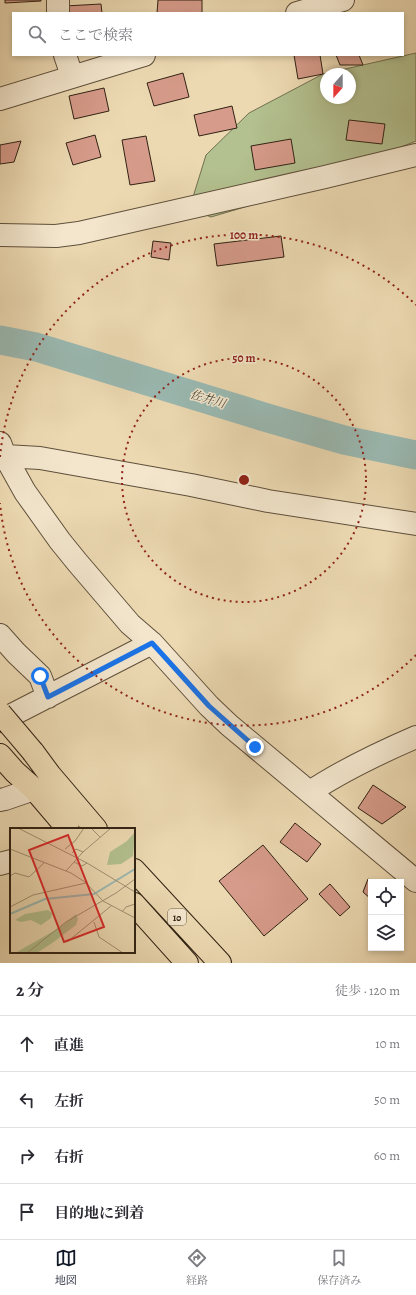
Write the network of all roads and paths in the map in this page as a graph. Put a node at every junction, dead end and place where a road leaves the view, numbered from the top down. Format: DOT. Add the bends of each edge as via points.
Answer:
graph roads {
  1 [pos="58,0"];
  2 [pos="343,0"];
  3 [pos="58,12"];
  4 [pos="301,12"];
  5 [pos="66,56"];
  6 [pos="141,56"];
  7 [pos="72,76"];
  8 [pos="0,99"];
  9 [pos="416,155"];
  10 [pos="0,235"];
  11 [pos="2,449"];
  12 [pos="416,524"];
  13 [pos="0,635"];
  14 [pos="152,643"];
  15 [pos="48,697"];
  16 [pos="0,713"];
  17 [pos="0,721"];
  18 [pos="416,737"];
  19 [pos="0,756"];
  20 [pos="34,789"];
  21 [pos="310,792"];
  22 [pos="0,800"];
  23 [pos="67,828"];
  24 [pos="95,828"];
  25 [pos="10,861"];
  26 [pos="0,864"];
  27 [pos="135,871"];
  28 [pos="416,880"];
  29 [pos="135,905"];
  30 [pos="187,963"];
  31 [pos="220,963"];
  1 -- 3 [label="street"];
  2 -- 4 [label="street"];
  5 -- 7 [label="street"];
  6 -- 7 [label="street"];
  7 -- 8 [label="street"];
  9 -- 10 [label="street" via="79,233 56,236"];
  11 -- 12 [label="street" via="268,501"];
  11 -- 14 [label="street" via="25,492 60,541 130,624"];
  13 -- 15 [label="street" via="40,676"];
  14 -- 15 [label="street"];
  14 -- 21 [label="street" via="209,706"];
  15 -- 17 [label="street"];
  16 -- 24 [label="highway, bridge"];
  18 -- 21 [label="street" via="331,778"];
  19 -- 20 [label="highway"];
  20 -- 22 [label="street"];
  20 -- 23 [label="highway"];
  21 -- 28 [label="street"];
  25 -- 26 [label="street"];
  27 -- 31 [label="highway, 10"];
  29 -- 30 [label="highway, 10"];
}
